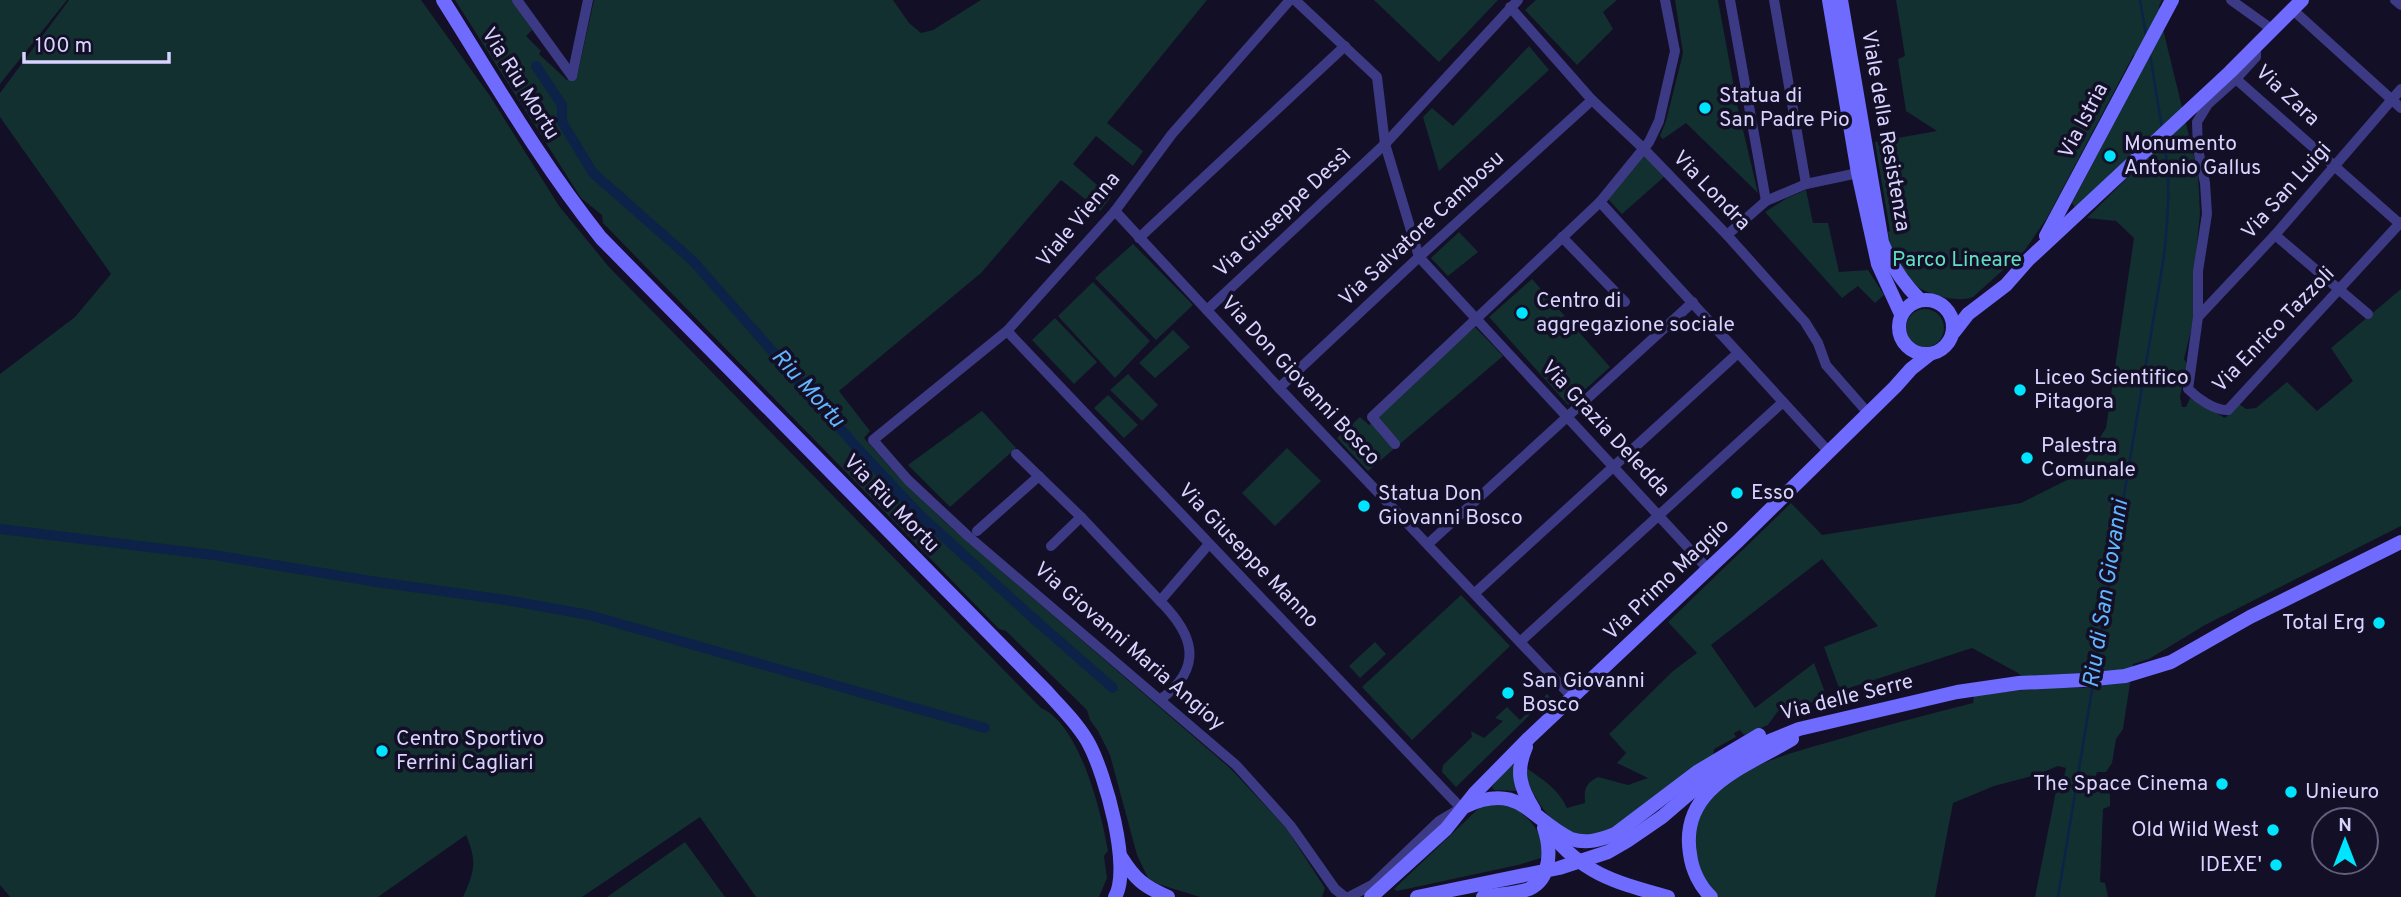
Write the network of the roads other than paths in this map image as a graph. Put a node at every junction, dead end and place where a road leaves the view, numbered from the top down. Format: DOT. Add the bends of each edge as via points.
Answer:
graph roads {
  1 [pos="443,0"];
  2 [pos="517,0"];
  3 [pos="588,0"];
  4 [pos="1293,0"];
  5 [pos="1665,0"];
  6 [pos="1730,0"];
  7 [pos="1774,0"];
  8 [pos="1829,0"];
  9 [pos="1841,0"];
  10 [pos="2231,0"];
  11 [pos="2395,0"];
  12 [pos="1514,4"];
  13 [pos="2169,5"];
  14 [pos="2297,5"];
  15 [pos="2401,5"];
  16 [pos="2273,30"];
  17 [pos="1345,46"];
  18 [pos="2256,47"];
  19 [pos="2236,79"];
  20 [pos="2401,89"];
  21 [pos="1592,100"];
  22 [pos="2392,100"];
  23 [pos="2401,108"];
  24 [pos="1385,144"];
  25 [pos="1643,148"];
  26 [pos="2335,167"];
  27 [pos="1858,173"];
  28 [pos="1806,184"];
  29 [pos="1766,201"];
  30 [pos="1600,202"];
  31 [pos="1115,211"];
  32 [pos="2400,223"];
  33 [pos="1727,235"];
  34 [pos="2275,235"];
  35 [pos="1562,237"];
  36 [pos="1139,238"];
  37 [pos="1419,257"];
  38 [pos="2028,260"];
  39 [pos="2341,289"];
  40 [pos="1919,299"];
  41 [pos="1625,302"];
  42 [pos="1693,302"];
  43 [pos="1982,305"];
  44 [pos="1944,306"];
  45 [pos="1207,310"];
  46 [pos="1901,314"];
  47 [pos="2368,314"];
  48 [pos="2198,317"];
  49 [pos="1477,318"];
  50 [pos="1007,331"];
  51 [pos="1954,332"];
  52 [pos="1906,346"];
  53 [pos="1738,354"];
  54 [pos="1930,354"];
  55 [pos="1901,380"];
  56 [pos="1279,388"];
  57 [pos="1783,402"];
  58 [pos="1868,413"];
  59 [pos="1567,417"];
  60 [pos="873,440"];
  61 [pos="1395,444"];
  62 [pos="1829,452"];
  63 [pos="1016,454"];
  64 [pos="1614,467"];
  65 [pos="1039,476"];
  66 [pos="1081,517"];
  67 [pos="1660,517"];
  68 [pos="977,531"];
  69 [pos="2401,534"];
  70 [pos="2401,542"];
  71 [pos="1209,544"];
  72 [pos="1428,544"];
  73 [pos="1051,546"];
  74 [pos="1708,569"];
  75 [pos="1475,593"];
  76 [pos="1160,601"];
  77 [pos="1520,642"];
  78 [pos="2158,664"];
  79 [pos="1573,698"];
  80 [pos="1161,699"];
  81 [pos="1802,728"];
  82 [pos="1529,738"];
  83 [pos="1461,808"];
  84 [pos="1539,817"];
  85 [pos="1121,857"];
  86 [pos="1115,897"];
  87 [pos="1168,897"];
  88 [pos="1347,897"];
  89 [pos="1371,897"];
  90 [pos="1417,897"];
  91 [pos="1483,897"];
  92 [pos="1668,897"];
  93 [pos="1711,897"];
  1 -- 85 [label="main road, Via Riu Mortu" via="533,145 601,238 1077,725 1106,788"];
  2 -- 3 [label="street, Via Riu Mortu" via="572,76"];
  4 -- 17 [label="street, Via Grazia Deledda"];
  4 -- 31 [label="street, Viale Vienna" via="1172,134"];
  5 -- 25 [label="street" via="1675,51 1659,121"];
  6 -- 29 [label="street"];
  7 -- 28 [label="street"];
  8 -- 27 [label="main road, Viale della Resistenza"];
  9 -- 40 [label="main road, Viale della Resistenza" via="1882,242 1903,282"];
  10 -- 16 [label="street"];
  11 -- 15 [label="street"];
  12 -- 21 [label="street, Via Londra"];
  12 -- 24 [label="street, Via Giuseppe Dessì"];
  13 -- 38 [label="main road, Via Istria" via="2051,227"];
  14 -- 16 [label="main road"];
  14 -- 22 [label="street"];
  16 -- 18 [label="main road"];
  17 -- 24 [label="street, Via Grazia Deledda" via="1377,77"];
  17 -- 36 [label="street"];
  18 -- 19 [label="street, Via Zara" via="2256,57"];
  18 -- 38 [label="main road"];
  19 -- 26 [label="street, Via Zara"];
  19 -- 48 [label="street" via="2208,104 2197,122 2207,214 2198,271"];
  20 -- 22 [label="street, Via San Luigi"];
  21 -- 25 [label="street, Via Londra"];
  21 -- 37 [label="street, Via Salvatore Cambosu"];
  22 -- 23 [label="street"];
  22 -- 26 [label="street, Via San Luigi"];
  24 -- 37 [label="street, Via Grazia Deledda"];
  24 -- 45 [label="street, Via Giuseppe Dessì"];
  25 -- 30 [label="street"];
  25 -- 33 [label="street, Via Londra"];
  26 -- 32 [label="street, Via Zara"];
  26 -- 34 [label="street, Via San Luigi"];
  27 -- 28 [label="street"];
  27 -- 46 [label="main road, Viale della Resistenza" via="1878,264"];
  28 -- 29 [label="street"];
  29 -- 33 [label="street"];
  30 -- 35 [label="street"];
  30 -- 42 [label="street"];
  31 -- 36 [label="street, Via Don Giovanni Bosco"];
  31 -- 50 [label="street, Viale Vienna"];
  32 -- 39 [label="street, Via Enrico Tazzoli"];
  33 -- 58 [label="street, Via Londra" via="1805,322 1826,365"];
  34 -- 39 [label="street"];
  34 -- 48 [label="street, Via San Luigi"];
  35 -- 41 [label="street"];
  35 -- 49 [label="street"];
  36 -- 45 [label="street, Via Don Giovanni Bosco"];
  37 -- 49 [label="street, Via Grazia Deledda"];
  37 -- 56 [label="street, Via Salvatore Cambosu"];
  38 -- 43 [label="main road"];
  39 -- 47 [label="street"];
  39 -- 48 [label="street, Via Enrico Tazzoli" via="2223,411 2188,389"];
  40 -- 44 [label="main road"];
  40 -- 46 [label="main road"];
  42 -- 53 [label="street"];
  42 -- 59 [label="street"];
  43 -- 44 [label="main road"];
  43 -- 51 [label="main road"];
  44 -- 51 [label="main road" via="1954,322"];
  45 -- 56 [label="street, Via Don Giovanni Bosco"];
  46 -- 52 [label="main road" via="1899,330"];
  49 -- 59 [label="street, Via Grazia Deledda"];
  49 -- 61 [label="street" via="1372,417"];
  50 -- 60 [label="street, Viale Vienna"];
  50 -- 71 [label="street, Via Giuseppe Manno"];
  51 -- 54 [label="main road" via="1945,347"];
  52 -- 54 [label="main road"];
  52 -- 55 [label="main road"];
  53 -- 57 [label="street"];
  53 -- 64 [label="street"];
  54 -- 55 [label="main road, Via Primo Maggio"];
  55 -- 58 [label="main road, Via Primo Maggio"];
  56 -- 72 [label="street, Via Don Giovanni Bosco"];
  57 -- 62 [label="street"];
  57 -- 67 [label="street"];
  58 -- 62 [label="main road, Via Primo Maggio"];
  59 -- 64 [label="street, Via Grazia Deledda"];
  59 -- 72 [label="street"];
  60 -- 80 [label="street, Via Giovanni Maria Angioy" via="968,536"];
  62 -- 74 [label="main road, Via Primo Maggio"];
  63 -- 65 [label="street"];
  64 -- 67 [label="street, Via Grazia Deledda"];
  64 -- 75 [label="street"];
  65 -- 66 [label="street"];
  65 -- 68 [label="street"];
  66 -- 73 [label="street"];
  66 -- 76 [label="street"];
  67 -- 74 [label="street, Via Grazia Deledda"];
  67 -- 77 [label="street"];
  69 -- 78 [label="main road, Via delle Serre" via="2244,613"];
  70 -- 78 [label="main road, Via delle Serre" via="2171,662"];
  71 -- 76 [label="street"];
  71 -- 83 [label="street, Via Giuseppe Manno"];
  72 -- 75 [label="street, Via Don Giovanni Bosco"];
  74 -- 79 [label="main road, Via Primo Maggio"];
  75 -- 77 [label="street, Via Don Giovanni Bosco"];
  76 -- 80 [label="street" via="1182,626 1190,658 1185,674"];
  77 -- 79 [label="street, Via Don Giovanni Bosco"];
  78 -- 81 [label="main road, Via delle Serre" via="2140,673 1957,692"];
  79 -- 82 [label="main road, Via Primo Maggio"];
  80 -- 88 [label="street, Via Giovanni Maria Angioy" via="1243,773 1290,825 1335,890"];
  81 -- 84 [label="main road" via="1775,728 1740,745 1601,840 1571,839"];
  81 -- 90 [label="main road, Via delle Serre" via="1718,769 1661,817 1608,852 1559,868"];
  81 -- 93 [label="main road" via="1792,739 1727,776 1699,805 1688,845 1695,872"];
  82 -- 83 [label="main road, Via Primo Maggio"];
  82 -- 84 [label="main road" via="1519,762 1521,782"];
  83 -- 84 [label="main road" via="1484,798 1511,799"];
  83 -- 88 [label="street, Via Giovanni Maria Angioy" via="1439,821 1372,885"];
  83 -- 89 [label="main road, Via Primo Maggio" via="1446,829"];
  84 -- 91 [label="main road" via="1549,848 1540,880 1529,889"];
  84 -- 92 [label="main road" via="1591,870"];
  85 -- 86 [label="main road, Via Riu Mortu"];
  85 -- 87 [label="main road, Via Riu Mortu" via="1144,887"];
}
